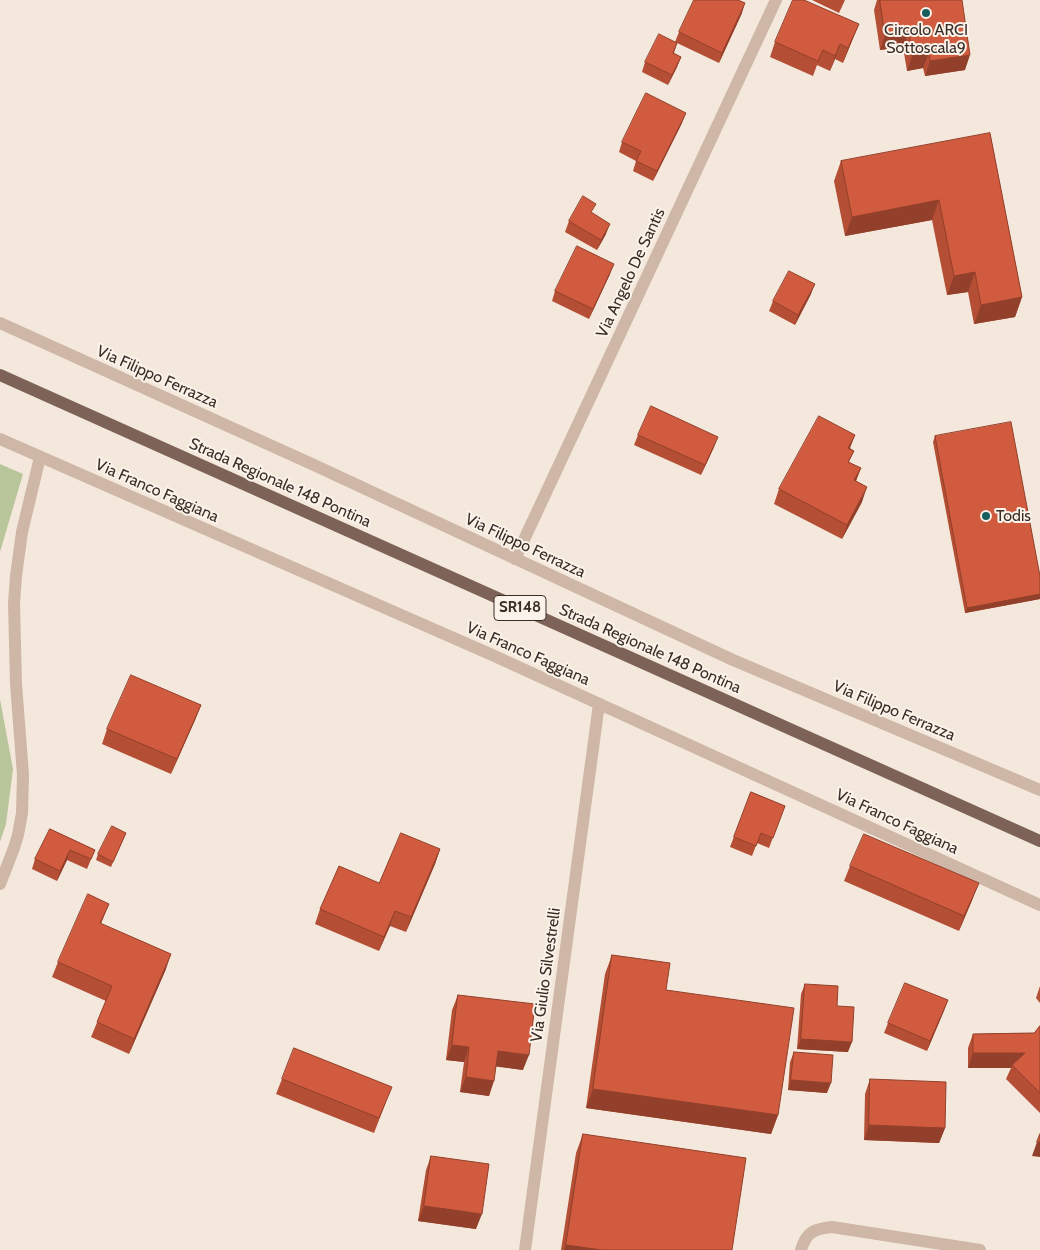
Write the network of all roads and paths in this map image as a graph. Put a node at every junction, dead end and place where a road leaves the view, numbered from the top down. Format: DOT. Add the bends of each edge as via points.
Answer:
graph roads {
  1 [pos="776,0"];
  2 [pos="0,323"];
  3 [pos="0,376"];
  4 [pos="0,439"];
  5 [pos="40,457"];
  6 [pos="516,559"];
  7 [pos="599,704"];
  8 [pos="1040,790"];
  9 [pos="1040,841"];
  10 [pos="0,884"];
  11 [pos="1040,905"];
  12 [pos="525,1250"];
  13 [pos="801,1250"];
  14 [pos="980,1250"];
  1 -- 6 [label="street, Via Angelo De Santis"];
  2 -- 6 [label="street, Via Filippo Ferrazza"];
  3 -- 9 [label="main road, Strada Regionale 148 Pontina / SR148"];
  4 -- 5 [label="street, Via Franco Faggiana"];
  5 -- 7 [label="street, Via Franco Faggiana"];
  5 -- 10 [label="street" via="22,532 14,603 22,813 11,858"];
  6 -- 8 [label="street, Via Filippo Ferrazza" via="733,660"];
  7 -- 11 [label="street, Via Franco Faggiana"];
  7 -- 12 [label="street, Via Giulio Silvestrelli"];
  13 -- 14 [label="street" via="806,1237 813,1231 832,1227"];
}
